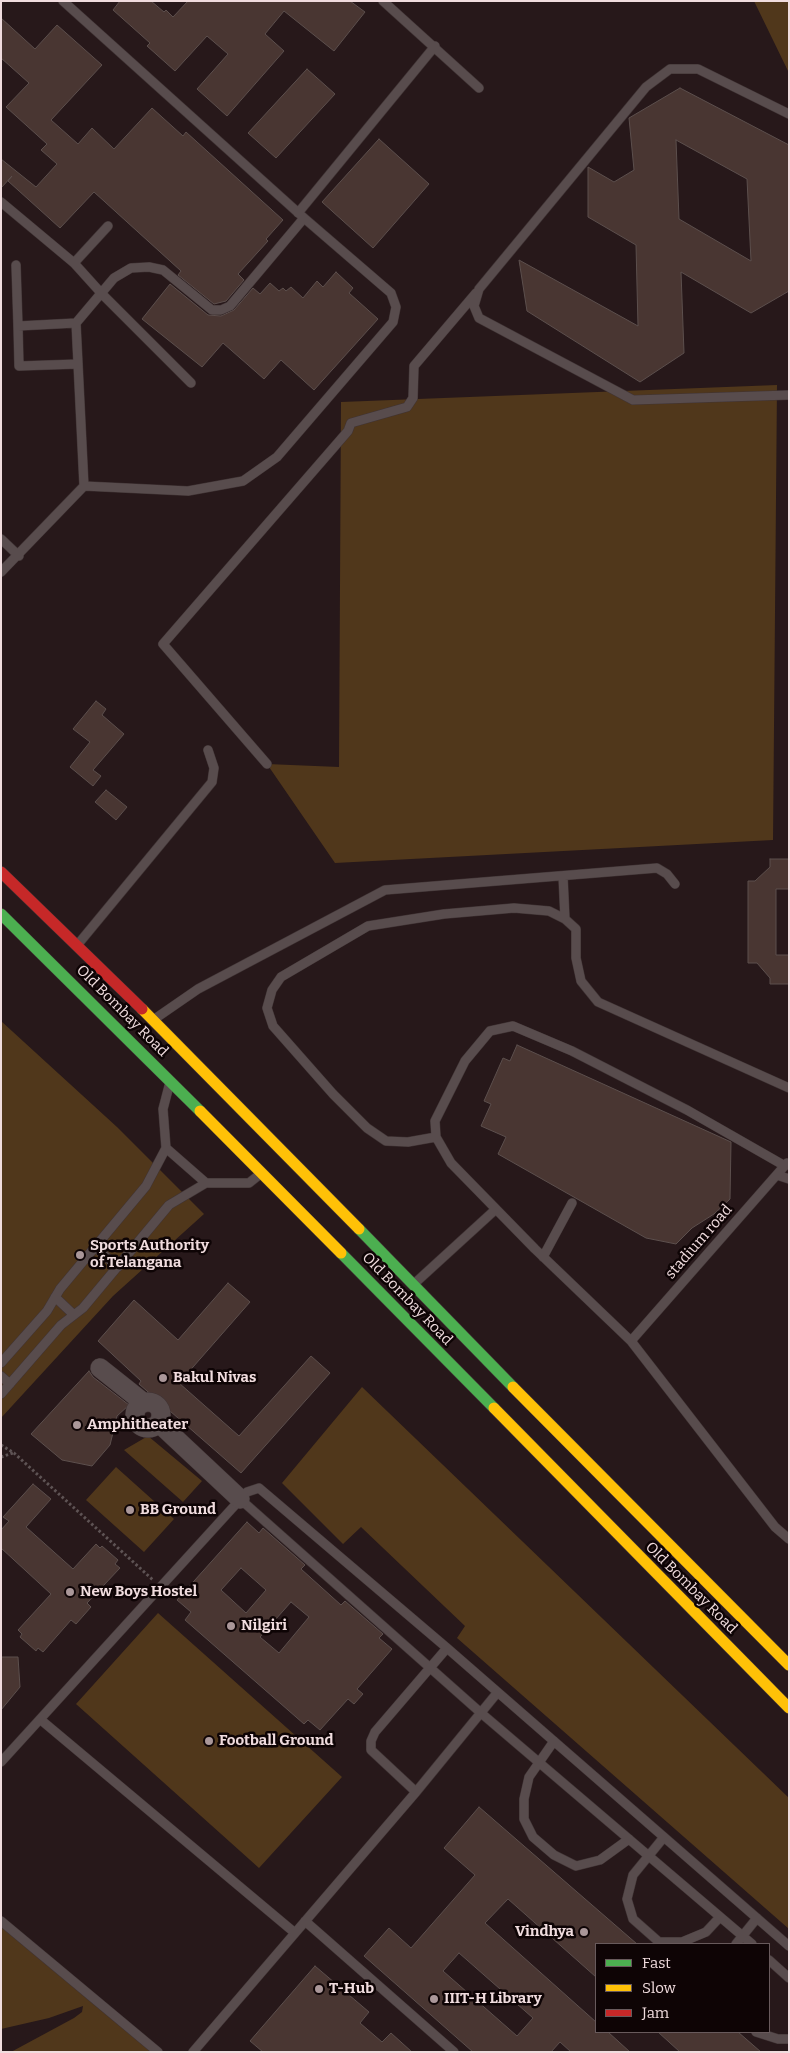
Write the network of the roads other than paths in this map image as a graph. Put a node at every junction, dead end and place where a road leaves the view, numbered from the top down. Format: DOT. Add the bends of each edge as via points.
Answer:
graph roads {
  1 [pos="63,1"];
  2 [pos="383,1"];
  3 [pos="435,46"];
  4 [pos="479,88"];
  5 [pos="789,114"];
  6 [pos="1,202"];
  7 [pos="301,216"];
  8 [pos="108,226"];
  9 [pos="74,263"];
  10 [pos="16,265"];
  11 [pos="479,289"];
  12 [pos="102,294"];
  13 [pos="76,323"];
  14 [pos="18,326"];
  15 [pos="78,364"];
  16 [pos="191,383"];
  17 [pos="789,395"];
  18 [pos="84,486"];
  19 [pos="1,539"];
  20 [pos="19,556"];
  21 [pos="1,572"];
  22 [pos="208,750"];
  23 [pos="267,764"];
  24 [pos="1,872"];
  25 [pos="563,876"];
  26 [pos="675,884"];
  27 [pos="1,914"];
  28 [pos="565,919"];
  29 [pos="77,945"];
  30 [pos="154,1020"];
  31 [pos="170,1080"];
  32 [pos="789,1088"];
  33 [pos="238,1105"];
  34 [pos="215,1126"];
  35 [pos="436,1137"];
  36 [pos="166,1148"];
  37 [pos="787,1164"];
  38 [pos="261,1173"];
  39 [pos="777,1175"];
  40 [pos="789,1179"];
  41 [pos="206,1183"];
  42 [pos="572,1203"];
  43 [pos="496,1209"];
  44 [pos="95,1247"];
  45 [pos="543,1257"];
  46 [pos="118,1267"];
  47 [pos="413,1285"];
  48 [pos="55,1297"];
  49 [pos="74,1315"];
  50 [pos="631,1341"];
  51 [pos="1,1363"];
  52 [pos="100,1368"];
  53 [pos="1,1376"];
  54 [pos="10,1384"];
  55 [pos="1,1394"];
  56 [pos="240,1500"];
  57 [pos="789,1539"];
  58 [pos="447,1648"];
  59 [pos="789,1665"];
  60 [pos="430,1669"];
  61 [pos="497,1692"];
  62 [pos="789,1708"];
  63 [pos="481,1713"];
  64 [pos="41,1720"];
  65 [pos="554,1741"];
  66 [pos="538,1761"];
  67 [pos="1,1762"];
  68 [pos="416,1792"];
  69 [pos="664,1837"];
  70 [pos="629,1839"];
  71 [pos="648,1855"];
  72 [pos="720,1917"];
  73 [pos="757,1918"];
  74 [pos="1,1921"];
  75 [pos="305,1921"];
  76 [pos="295,1933"];
  77 [pos="742,1935"];
  78 [pos="737,1943"];
  79 [pos="751,1943"];
  80 [pos="789,1946"];
  81 [pos="770,1961"];
  82 [pos="789,1978"];
  83 [pos="759,2033"];
  84 [pos="789,2039"];
  85 [pos="158,2052"];
  86 [pos="193,2052"];
  87 [pos="454,2052"];
  1 -- 7 [label="lane"];
  2 -- 3 [label="lane"];
  3 -- 4 [label="lane"];
  3 -- 7 [label="lane"];
  5 -- 11 [label="lane" via="698,69 670,69 646,87"];
  6 -- 9 [label="lane"];
  7 -- 12 [label="lane" via="230,306 222,310 212,310 163,270 149,267 131,268 114,278"];
  7 -- 18 [label="lane" via="391,293 396,307 392,322 276,457 243,481 188,491"];
  8 -- 9 [label="lane"];
  9 -- 12 [label="lane"];
  10 -- 14 [label="lane"];
  11 -- 17 [label="lane" via="474,306 479,318 634,400"];
  11 -- 23 [label="lane" via="414,366 413,398 407,407 351,423 348,431 163,644"];
  12 -- 13 [label="lane"];
  12 -- 16 [label="lane"];
  13 -- 14 [label="lane"];
  13 -- 15 [label="lane"];
  14 -- 15 [label="lane" via="19,366"];
  15 -- 18 [label="lane"];
  18 -- 20 [label="lane"];
  19 -- 20 [label="lane"];
  20 -- 21 [label="lane"];
  22 -- 29 [label="lane" via="214,768 212,782"];
  24 -- 29 [label="main road, Old Bombay Road"];
  25 -- 26 [label="lane" via="657,868 668,874"];
  25 -- 28 [label="lane"];
  25 -- 30 [label="lane" via="385,890 198,989"];
  27 -- 31 [label="main road, Old Bombay Road"];
  28 -- 32 [label="lane" via="576,929 576,958 581,981 598,1002"];
  28 -- 35 [label="lane" via="549,911 514,908 435,915 368,926 281,977 272,990 267,1008 274,1026 367,1128 386,1141 408,1142"];
  29 -- 30 [label="main road, Old Bombay Road"];
  30 -- 33 [label="main road, Old Bombay Road"];
  31 -- 34 [label="main road, Old Bombay Road"];
  31 -- 36 [label="lane" via="163,1108"];
  33 -- 34 [label="main road"];
  33 -- 47 [label="main road, Old Bombay Road"];
  34 -- 38 [label="main road, Old Bombay Road"];
  35 -- 37 [label="lane" via="436,1121 465,1062 490,1031 513,1026 581,1056"];
  35 -- 43 [label="lane" via="452,1163"];
  36 -- 41 [label="lane"];
  36 -- 44 [label="lane" via="146,1186"];
  37 -- 39 [label="lane, stadium road"];
  38 -- 41 [label="lane" via="249,1183"];
  38 -- 62 [label="main road, Old Bombay Road"];
  39 -- 40 [label="lane"];
  39 -- 50 [label="lane, stadium road"];
  41 -- 46 [label="lane" via="169,1205"];
  42 -- 45 [label="lane"];
  43 -- 45 [label="lane"];
  43 -- 47 [label="lane"];
  44 -- 46 [label="lane"];
  44 -- 48 [label="lane"];
  45 -- 50 [label="lane"];
  46 -- 49 [label="lane"];
  47 -- 59 [label="main road, Old Bombay Road"];
  48 -- 49 [label="lane"];
  48 -- 51 [label="lane" via="47,1311"];
  49 -- 54 [label="lane" via="60,1325"];
  50 -- 57 [label="lane" via="775,1528"];
  52 -- 56 [label="street" via="144,1403 159,1407 159,1423"];
  53 -- 54 [label="lane"];
  54 -- 55 [label="lane"];
  56 -- 58 [label="lane" via="247,1492 259,1488"];
  56 -- 60 [label="lane"];
  56 -- 64 [label="lane"];
  58 -- 60 [label="lane"];
  58 -- 61 [label="lane"];
  60 -- 63 [label="lane"];
  60 -- 68 [label="lane" via="375,1732 371,1741 371,1750"];
  61 -- 63 [label="lane"];
  61 -- 65 [label="lane"];
  63 -- 66 [label="lane"];
  63 -- 68 [label="lane"];
  64 -- 67 [label="lane"];
  64 -- 76 [label="lane"];
  65 -- 66 [label="lane"];
  65 -- 69 [label="lane"];
  66 -- 70 [label="lane"];
  66 -- 70 [label="lane" via="529,1777 524,1799 524,1819 534,1838 554,1855 576,1866 600,1860"];
  68 -- 75 [label="lane"];
  69 -- 71 [label="lane"];
  69 -- 73 [label="lane"];
  70 -- 71 [label="lane"];
  71 -- 72 [label="lane"];
  71 -- 72 [label="lane" via="634,1875 627,1899 633,1919 659,1942 686,1942 706,1932"];
  72 -- 77 [label="lane"];
  73 -- 77 [label="lane"];
  73 -- 80 [label="lane"];
  74 -- 85 [label="lane"];
  75 -- 76 [label="lane"];
  75 -- 87 [label="lane"];
  76 -- 86 [label="lane"];
  77 -- 78 [label="lane"];
  77 -- 79 [label="lane"];
  81 -- 82 [label="lane"];
  83 -- 84 [label="lane"];
}
